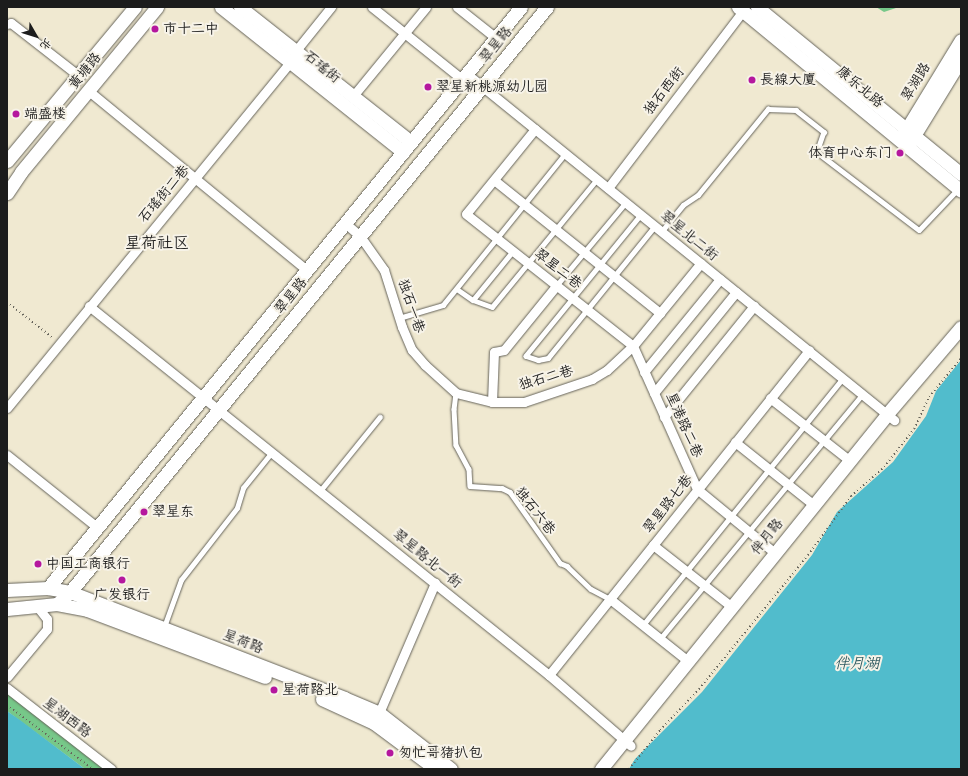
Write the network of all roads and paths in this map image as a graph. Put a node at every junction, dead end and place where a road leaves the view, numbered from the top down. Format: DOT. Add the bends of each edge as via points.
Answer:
graph roads {
  1 [pos="135,7"];
  2 [pos="157,7"];
  3 [pos="221,7"];
  4 [pos="331,7"];
  5 [pos="426,7"];
  6 [pos="458,7"];
  7 [pos="521,7"];
  8 [pos="547,7"];
  9 [pos="757,7"];
  10 [pos="376,8"];
  11 [pos="248,9"];
  12 [pos="741,9"];
  13 [pos="7,24"];
  14 [pos="404,33"];
  15 [pos="496,38"];
  16 [pos="961,40"];
  17 [pos="294,57"];
  18 [pos="961,59"];
  19 [pos="79,76"];
  20 [pos="464,77"];
  21 [pos="482,86"];
  22 [pos="90,92"];
  23 [pos="353,96"];
  24 [pos="534,129"];
  25 [pos="907,138"];
  26 [pos="407,147"];
  27 [pos="565,154"];
  28 [pos="7,161"];
  29 [pos="960,172"];
  30 [pos="196,178"];
  31 [pos="597,179"];
  32 [pos="494,180"];
  33 [pos="608,188"];
  34 [pos="960,190"];
  35 [pos="7,193"];
  36 [pos="626,202"];
  37 [pos="525,204"];
  38 [pos="641,215"];
  39 [pos="345,223"];
  40 [pos="658,229"];
  41 [pos="556,230"];
  42 [pos="360,236"];
  43 [pos="497,238"];
  44 [pos="513,251"];
  45 [pos="584,252"];
  46 [pos="528,263"];
  47 [pos="701,263"];
  48 [pos="600,265"];
  49 [pos="307,270"];
  50 [pos="614,276"];
  51 [pos="720,279"];
  52 [pos="556,286"];
  53 [pos="457,288"];
  54 [pos="736,292"];
  55 [pos="573,299"];
  56 [pos="473,300"];
  57 [pos="7,302"];
  58 [pos="89,306"];
  59 [pos="754,306"];
  60 [pos="587,310"];
  61 [pos="660,313"];
  62 [pos="399,318"];
  63 [pos="961,327"];
  64 [pos="961,339"];
  65 [pos="60,343"];
  66 [pos="633,346"];
  67 [pos="809,350"];
  68 [pos="961,358"];
  69 [pos="644,372"];
  70 [pos="843,378"];
  71 [pos="456,393"];
  72 [pos="654,393"];
  73 [pos="862,394"];
  74 [pos="203,397"];
  75 [pos="770,398"];
  76 [pos="492,402"];
  77 [pos="7,408"];
  78 [pos="219,410"];
  79 [pos="380,417"];
  80 [pos="664,417"];
  81 [pos="891,417"];
  82 [pos="805,426"];
  83 [pos="824,441"];
  84 [pos="734,442"];
  85 [pos="272,452"];
  86 [pos="7,455"];
  87 [pos="850,461"];
  88 [pos="769,470"];
  89 [pos="788,485"];
  90 [pos="697,489"];
  91 [pos="320,491"];
  92 [pos="814,505"];
  93 [pos="731,517"];
  94 [pos="97,527"];
  95 [pos="750,532"];
  96 [pos="653,544"];
  97 [pos="775,553"];
  98 [pos="67,564"];
  99 [pos="687,571"];
  100 [pos="83,576"];
  101 [pos="435,583"];
  102 [pos="705,586"];
  103 [pos="48,588"];
  104 [pos="7,590"];
  105 [pos="70,592"];
  106 [pos="610,599"];
  107 [pos="57,604"];
  108 [pos="37,606"];
  109 [pos="732,607"];
  110 [pos="7,609"];
  111 [pos="643,625"];
  112 [pos="161,633"];
  113 [pos="660,639"];
  114 [pos="688,661"];
  115 [pos="549,675"];
  116 [pos="7,677"];
  117 [pos="7,688"];
  118 [pos="7,705"];
  119 [pos="377,718"];
  120 [pos="627,744"];
  121 [pos="93,769"];
  122 [pos="111,769"];
  123 [pos="436,769"];
  124 [pos="451,769"];
  125 [pos="601,769"];
  126 [pos="612,769"];
  127 [pos="629,769"];
  1 -- 19 [label="street, 黄塘路"];
  2 -- 22 [label="street, 黄塘路"];
  3 -- 17 [label="street, 石瑶街"];
  4 -- 17 [label="street, 石瑶街二巷" via="298,48"];
  5 -- 14 [label="street"];
  6 -- 15 [label="street"];
  7 -- 15 [label="street, 翠星路"];
  8 -- 21 [label="street, 翠星路"];
  9 -- 25 [label="street, 康乐北路"];
  10 -- 14 [label="street, 翠星北二街"];
  11 -- 17 [label="street, 石瑶街"];
  12 -- 25 [label="street, 康乐北路"];
  12 -- 33 [label="street, 独石西街"];
  13 -- 19 [label="street" via="11,23"];
  14 -- 20 [label="street, 翠星北二街"];
  14 -- 23 [label="street"];
  15 -- 20 [label="street, 翠星路"];
  16 -- 25 [label="street, 翠湖路"];
  17 -- 23 [label="street, 石瑶街"];
  17 -- 26 [label="street, 石瑶街"];
  17 -- 30 [label="street, 石瑶街二巷"];
  18 -- 25 [label="street, 翠湖路"];
  19 -- 28 [label="street, 黄塘路"];
  20 -- 21 [label="street, 翠星北二街"];
  20 -- 26 [label="street, 翠星路"];
  21 -- 24 [label="street, 翠星北二街"];
  21 -- 42 [label="street, 翠星路"];
  22 -- 30 [label="street"];
  22 -- 35 [label="street, 黄塘路" via="21,172"];
  23 -- 26 [label="street, 石瑶街"];
  24 -- 27 [label="street, 翠星北二街"];
  24 -- 32 [label="street"];
  25 -- 29 [label="street, 康乐北路"];
  25 -- 34 [label="street, 康乐北路"];
  26 -- 39 [label="street, 翠星路"];
  27 -- 31 [label="street, 翠星北二街"];
  27 -- 37 [label="lane"];
  30 -- 49 [label="street"];
  30 -- 58 [label="street, 石瑶街二巷"];
  31 -- 33 [label="street, 翠星北二街"];
  31 -- 41 [label="lane"];
  32 -- 37 [label="street"];
  32 -- 43 [label="street, 翠星二巷" via="466,214"];
  33 -- 36 [label="street, 翠星北二街"];
  34 -- 40 [label="lane" via="919,230 817,152 824,132 796,110 768,109 698,195 683,205"];
  36 -- 38 [label="street, 翠星北二街"];
  36 -- 45 [label="lane"];
  37 -- 41 [label="street"];
  37 -- 43 [label="lane"];
  38 -- 40 [label="street, 翠星北二街"];
  38 -- 48 [label="lane"];
  39 -- 42 [label="street, 独石一巷"];
  39 -- 49 [label="street, 翠星路"];
  40 -- 47 [label="street, 翠星北二街"];
  40 -- 50 [label="lane"];
  41 -- 45 [label="street"];
  41 -- 46 [label="lane"];
  42 -- 62 [label="street, 独石一巷" via="384,270"];
  42 -- 78 [label="street, 翠星路"];
  43 -- 44 [label="street, 翠星二巷"];
  43 -- 53 [label="lane"];
  44 -- 46 [label="street, 翠星二巷"];
  44 -- 56 [label="lane"];
  45 -- 48 [label="street"];
  45 -- 52 [label="lane"];
  46 -- 52 [label="street, 翠星二巷"];
  46 -- 56 [label="lane" via="492,307"];
  47 -- 51 [label="street, 翠星北二街"];
  47 -- 61 [label="street, 独石二巷"];
  48 -- 50 [label="street"];
  48 -- 55 [label="lane"];
  49 -- 74 [label="street, 翠星路"];
  50 -- 60 [label="lane"];
  50 -- 61 [label="street"];
  51 -- 54 [label="street, 翠星北二街"];
  51 -- 69 [label="street"];
  52 -- 55 [label="street, 翠星二巷"];
  52 -- 76 [label="street" via="504,350 494,352"];
  53 -- 56 [label="lane"];
  53 -- 62 [label="lane" via="443,305"];
  54 -- 59 [label="street, 翠星北二街"];
  54 -- 72 [label="street"];
  55 -- 60 [label="street, 翠星二巷"];
  55 -- 60 [label="lane" via="526,356 538,360 548,358"];
  57 -- 65 [label="path"];
  58 -- 65 [label="street, 石瑶街二巷"];
  58 -- 74 [label="street, 翠星路北一街"];
  59 -- 67 [label="street, 翠星北二街"];
  59 -- 80 [label="street"];
  60 -- 66 [label="street, 翠星二巷"];
  61 -- 66 [label="street, 独石二巷"];
  62 -- 71 [label="street, 独石一巷" via="412,350"];
  63 -- 81 [label="street, 伴月路"];
  64 -- 81 [label="street, 伴月路"];
  65 -- 77 [label="street, 石瑶街二巷"];
  66 -- 69 [label="street, 星港路二巷"];
  66 -- 76 [label="street, 独石二巷" via="592,379 524,402"];
  67 -- 70 [label="street, 翠星北二街"];
  67 -- 75 [label="street, 翠星路七巷"];
  68 -- 127 [label="path" via="929,397 914,429 884,467 850,496 808,555 704,683 660,730"];
  69 -- 72 [label="street, 星港路二巷"];
  70 -- 73 [label="street, 翠星北二街"];
  70 -- 82 [label="lane"];
  71 -- 76 [label="street, 独石二巷"];
  71 -- 106 [label="lane, 独石六巷" via="456,445 468,469 470,486 502,488 510,492 560,563 567,566 591,589"];
  72 -- 80 [label="street, 星港路二巷"];
  73 -- 81 [label="street, 翠星北二街"];
  73 -- 83 [label="lane"];
  74 -- 78 [label="street, 翠星路北一街"];
  74 -- 94 [label="street, 翠星路"];
  75 -- 82 [label="street"];
  75 -- 84 [label="street, 翠星路七巷"];
  78 -- 85 [label="street, 翠星路北一街"];
  78 -- 100 [label="street, 翠星路"];
  79 -- 91 [label="lane"];
  80 -- 90 [label="street, 星港路二巷"];
  81 -- 87 [label="street, 伴月路"];
  81 -- 120 [label="street, 伴月路"];
  82 -- 83 [label="street"];
  82 -- 88 [label="lane"];
  83 -- 87 [label="street"];
  83 -- 89 [label="lane"];
  84 -- 88 [label="street"];
  84 -- 90 [label="street, 翠星路七巷"];
  85 -- 91 [label="street, 翠星路北一街"];
  85 -- 112 [label="lane" via="243,488 237,508 181,580"];
  86 -- 94 [label="street"];
  87 -- 92 [label="street, 伴月路"];
  88 -- 89 [label="street"];
  88 -- 93 [label="lane"];
  89 -- 92 [label="street"];
  89 -- 95 [label="lane"];
  90 -- 93 [label="street, 星港路二巷"];
  90 -- 96 [label="street, 翠星路七巷"];
  91 -- 101 [label="street, 翠星路北一街"];
  92 -- 97 [label="street, 伴月路"];
  93 -- 95 [label="street, 星港路二巷"];
  93 -- 99 [label="lane"];
  94 -- 98 [label="street, 翠星路"];
  95 -- 97 [label="street, 星港路二巷"];
  95 -- 102 [label="lane"];
  96 -- 99 [label="street"];
  96 -- 106 [label="street, 翠星路七巷"];
  97 -- 109 [label="street, 伴月路"];
  98 -- 100 [label="street"];
  98 -- 103 [label="street, 翠星路"];
  99 -- 102 [label="street"];
  99 -- 111 [label="lane"];
  100 -- 105 [label="street, 翠星路"];
  101 -- 115 [label="street, 翠星路北一街"];
  101 -- 119 [label="street" via="414,638"];
  102 -- 109 [label="street"];
  102 -- 113 [label="lane"];
  103 -- 104 [label="street, 星荷路"];
  103 -- 105 [label="street, 星荷路"];
  105 -- 107 [label="street, 翠星路"];
  105 -- 112 [label="street, 星荷路"];
  106 -- 111 [label="street"];
  106 -- 115 [label="street, 翠星路七巷"];
  107 -- 108 [label="street, 星荷路"];
  107 -- 112 [label="street, 星荷路" via="87,610"];
  108 -- 110 [label="street, 星荷路"];
  108 -- 116 [label="street" via="47,620 47,629"];
  109 -- 114 [label="street, 伴月路"];
  111 -- 113 [label="street"];
  112 -- 119 [label="street, 星荷路"];
  113 -- 114 [label="street"];
  114 -- 120 [label="street, 伴月路"];
  115 -- 120 [label="street, 翠星路北一街"];
  117 -- 122 [label="street, 星湖西路"];
  118 -- 121 [label="path"];
  119 -- 123 [label="street, 星荷路"];
  119 -- 124 [label="street, 星荷路"];
  120 -- 125 [label="street, 伴月路"];
  120 -- 126 [label="street, 伴月路"];
}
